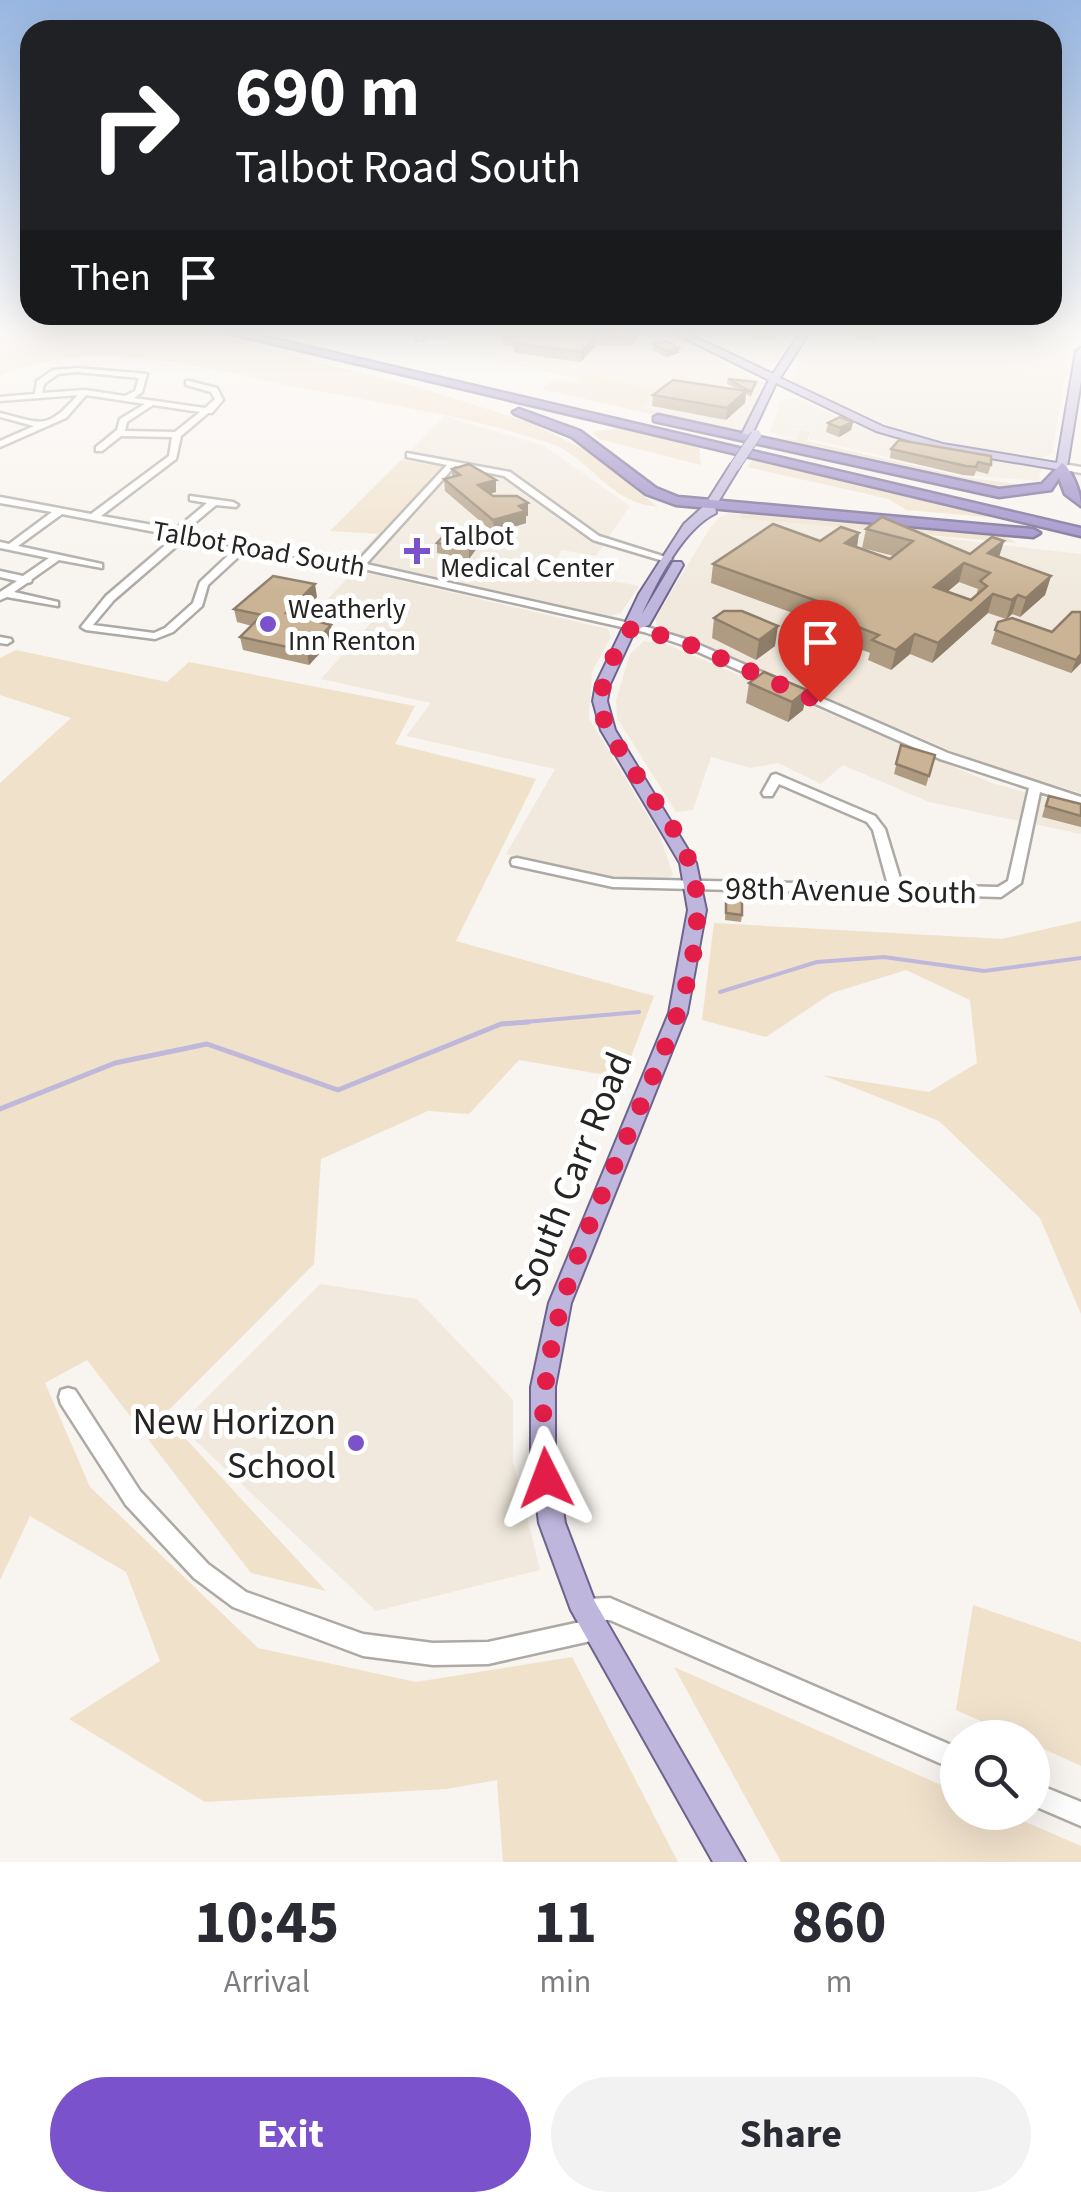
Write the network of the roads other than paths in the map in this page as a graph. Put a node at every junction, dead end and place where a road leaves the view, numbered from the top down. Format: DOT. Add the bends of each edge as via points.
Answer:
graph roads {
  1 [pos="11,418"];
  2 [pos="57,418"];
  3 [pos="128,418"];
  4 [pos="200,418"];
  5 [pos="533,418"];
  6 [pos="599,418"];
  7 [pos="605,418"];
  8 [pos="626,418"];
  9 [pos="644,418"];
  10 [pos="760,418"];
  11 [pos="762,418"];
  12 [pos="861,418"];
  13 [pos="1070,418"];
  14 [pos="43,426"];
  15 [pos="119,432"];
  16 [pos="177,435"];
  17 [pos="752,435"];
  18 [pos="0,444"];
  19 [pos="99,449"];
  20 [pos="410,455"];
  21 [pos="454,463"];
  22 [pos="1062,467"];
  23 [pos="1081,470"];
  24 [pos="193,498"];
  25 [pos="0,500"];
  26 [pos="676,501"];
  27 [pos="214,502"];
  28 [pos="1081,502"];
  29 [pos="234,505"];
  30 [pos="709,506"];
  31 [pos="60,511"];
  32 [pos="93,517"];
  33 [pos="688,526"];
  34 [pos="1081,528"];
  35 [pos="181,533"];
  36 [pos="1081,541"];
  37 [pos="245,545"];
  38 [pos="5,546"];
  39 [pos="57,557"];
  40 [pos="667,559"];
  41 [pos="359,565"];
  42 [pos="98,566"];
  43 [pos="0,574"];
  44 [pos="28,580"];
  45 [pos="4,596"];
  46 [pos="54,604"];
  47 [pos="632,627"];
  48 [pos="1035,788"];
  49 [pos="768,793"];
  50 [pos="1081,802"];
  51 [pos="518,862"];
  52 [pos="696,887"];
  53 [pos="897,892"];
  54 [pos="68,1398"];
  55 [pos="590,1619"];
  56 [pos="940,1752"];
  57 [pos="1050,1801"];
  58 [pos="1081,1814"];
  59 [pos="730,1862"];
  1 -- 14 [label="street"];
  2 -- 14 [label="street"];
  3 -- 15 [label="street"];
  4 -- 16 [label="street"];
  5 -- 26 [label="highway" via="591,444 650,490"];
  6 -- 34 [label="highway"];
  7 -- 34 [label="highway"];
  8 -- 34 [label="highway"];
  9 -- 22 [label="highway" via="998,493 1046,487"];
  10 -- 17 [label="main road"];
  11 -- 17 [label="main road"];
  12 -- 22 [label="main road" via="909,438"];
  13 -- 22 [label="main road"];
  14 -- 18 [label="street"];
  15 -- 16 [label="street"];
  15 -- 19 [label="street"];
  16 -- 32 [label="street" via="173,457"];
  17 -- 30 [label="main road, bridge"];
  20 -- 21 [label="street"];
  21 -- 40 [label="street" via="514,477 596,538"];
  21 -- 41 [label="street"];
  22 -- 23 [label="street"];
  22 -- 28 [label="highway"];
  24 -- 27 [label="street"];
  25 -- 31 [label="street, Talbot Road South"];
  26 -- 30 [label="highway"];
  26 -- 33 [label="main road" via="689,511"];
  27 -- 29 [label="street"];
  27 -- 35 [label="street"];
  30 -- 33 [label="main road"];
  30 -- 36 [label="highway"];
  30 -- 47 [label="main road" via="644,621"];
  31 -- 32 [label="street, Talbot Road South"];
  31 -- 38 [label="street"];
  32 -- 35 [label="street, Talbot Road South"];
  33 -- 40 [label="main road"];
  35 -- 37 [label="street, Talbot Road South"];
  35 -- 37 [label="street" via="87,620 90,630 160,635 198,604 203,584"];
  37 -- 41 [label="street, Talbot Road South"];
  38 -- 39 [label="street"];
  39 -- 42 [label="street"];
  39 -- 44 [label="street"];
  40 -- 47 [label="main road" via="630,618"];
  41 -- 47 [label="street, Talbot Road South"];
  43 -- 44 [label="street"];
  44 -- 45 [label="street"];
  45 -- 46 [label="street"];
  47 -- 48 [label="street, Talbot Road South" via="684,642 944,756"];
  47 -- 52 [label="main road, South Carr Road" via="607,668 603,717 677,841"];
  48 -- 50 [label="street, Talbot Road South"];
  48 -- 53 [label="street, 98th Avenue South" via="1014,883 1006,890"];
  49 -- 53 [label="street" via="776,778 872,819"];
  51 -- 52 [label="street, 98th Avenue South" via="591,880"];
  52 -- 53 [label="street, 98th Avenue South"];
  52 -- 55 [label="main road, South Carr Road" via="695,932 678,1013 548,1346 543,1458 550,1511"];
  54 -- 55 [label="street" via="134,1498 201,1571 240,1600 363,1645 433,1654 488,1653"];
  55 -- 56 [label="street" via="610,1609"];
  55 -- 59 [label="main road, South Carr Road"];
  57 -- 58 [label="street"];
}
